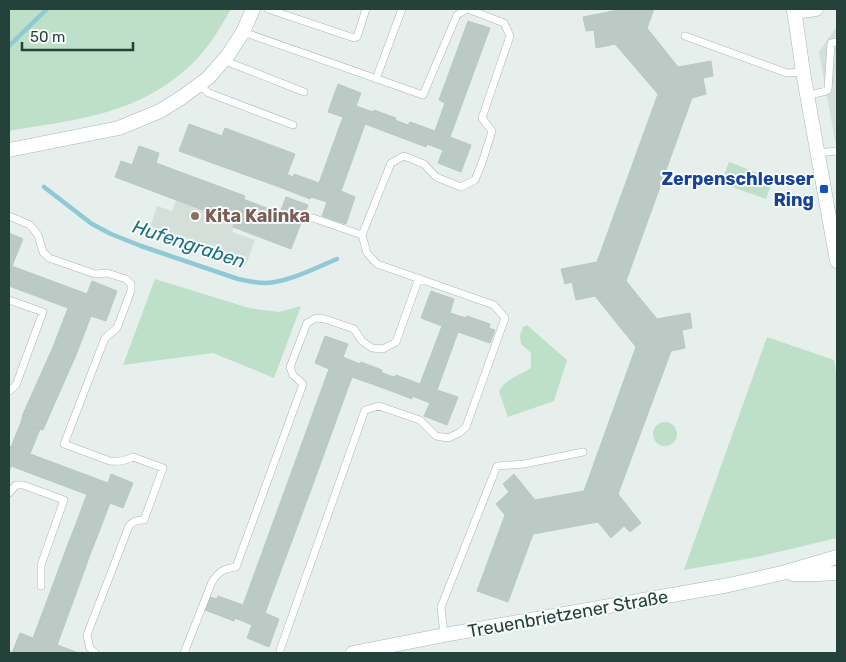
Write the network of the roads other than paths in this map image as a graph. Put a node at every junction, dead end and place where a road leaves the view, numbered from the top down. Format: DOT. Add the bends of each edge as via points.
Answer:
graph roads {
  1 [pos="253,9"];
  2 [pos="268,9"];
  3 [pos="366,9"];
  4 [pos="402,9"];
  5 [pos="467,9"];
  6 [pos="816,9"];
  7 [pos="794,10"];
  8 [pos="243,32"];
  9 [pos="685,36"];
  10 [pos="837,42"];
  11 [pos="223,60"];
  12 [pos="803,72"];
  13 [pos="376,79"];
  14 [pos="199,85"];
  15 [pos="304,92"];
  16 [pos="808,95"];
  17 [pos="294,125"];
  18 [pos="9,150"];
  19 [pos="837,151"];
  20 [pos="818,153"];
  21 [pos="9,216"];
  22 [pos="313,218"];
  23 [pos="362,235"];
  24 [pos="837,261"];
  25 [pos="419,278"];
  26 [pos="9,300"];
  27 [pos="9,391"];
  28 [pos="583,452"];
  29 [pos="9,493"];
  30 [pos="837,557"];
  31 [pos="782,573"];
  32 [pos="837,573"];
  33 [pos="41,586"];
  34 [pos="444,635"];
  35 [pos="95,653"];
  36 [pos="184,653"];
  37 [pos="280,653"];
  38 [pos="353,653"];
  1 -- 8 [label="street"];
  2 -- 3 [label="lane" via="354,38"];
  4 -- 13 [label="lane"];
  5 -- 13 [label="lane" via="457,15 423,95"];
  5 -- 23 [label="lane" via="504,23 510,36 482,118 492,131 475,180 461,188 436,178 424,164 404,156 391,163"];
  6 -- 7 [label="street"];
  7 -- 12 [label="street"];
  8 -- 11 [label="street"];
  8 -- 13 [label="lane"];
  9 -- 12 [label="lane" via="787,73"];
  10 -- 16 [label="lane" via="831,43 828,90"];
  11 -- 14 [label="street"];
  11 -- 15 [label="lane"];
  12 -- 16 [label="street"];
  14 -- 17 [label="lane" via="209,93"];
  14 -- 18 [label="street" via="160,111 119,128"];
  16 -- 20 [label="street"];
  19 -- 20 [label="lane"];
  20 -- 24 [label="street"];
  21 -- 35 [label="lane" via="30,225 49,258 95,274 107,273 128,280 131,286 117,328 104,338 64,444 110,461 125,461 133,457 162,468 144,520 136,520 129,526 88,636 90,648"];
  22 -- 23 [label="lane"];
  23 -- 25 [label="lane" via="367,253 377,264"];
  25 -- 36 [label="lane" via="396,342 383,349 372,348 354,329 325,319 316,318 308,323 290,367 303,384 236,567 218,572"];
  25 -- 37 [label="lane" via="494,305 505,318 466,427 448,438 436,436 420,420 380,406 365,410"];
  26 -- 27 [label="lane" via="43,312 16,385"];
  28 -- 34 [label="lane" via="496,466 441,607"];
  29 -- 33 [label="lane" via="16,486 23,485 64,500 41,565"];
  30 -- 31 [label="street, Treuenbrietzener Straße"];
  31 -- 32 [label="street, Treuenbrietzener Straße"];
  31 -- 34 [label="street, Treuenbrietzener Straße"];
  34 -- 38 [label="street, Treuenbrietzener Straße"];
}
